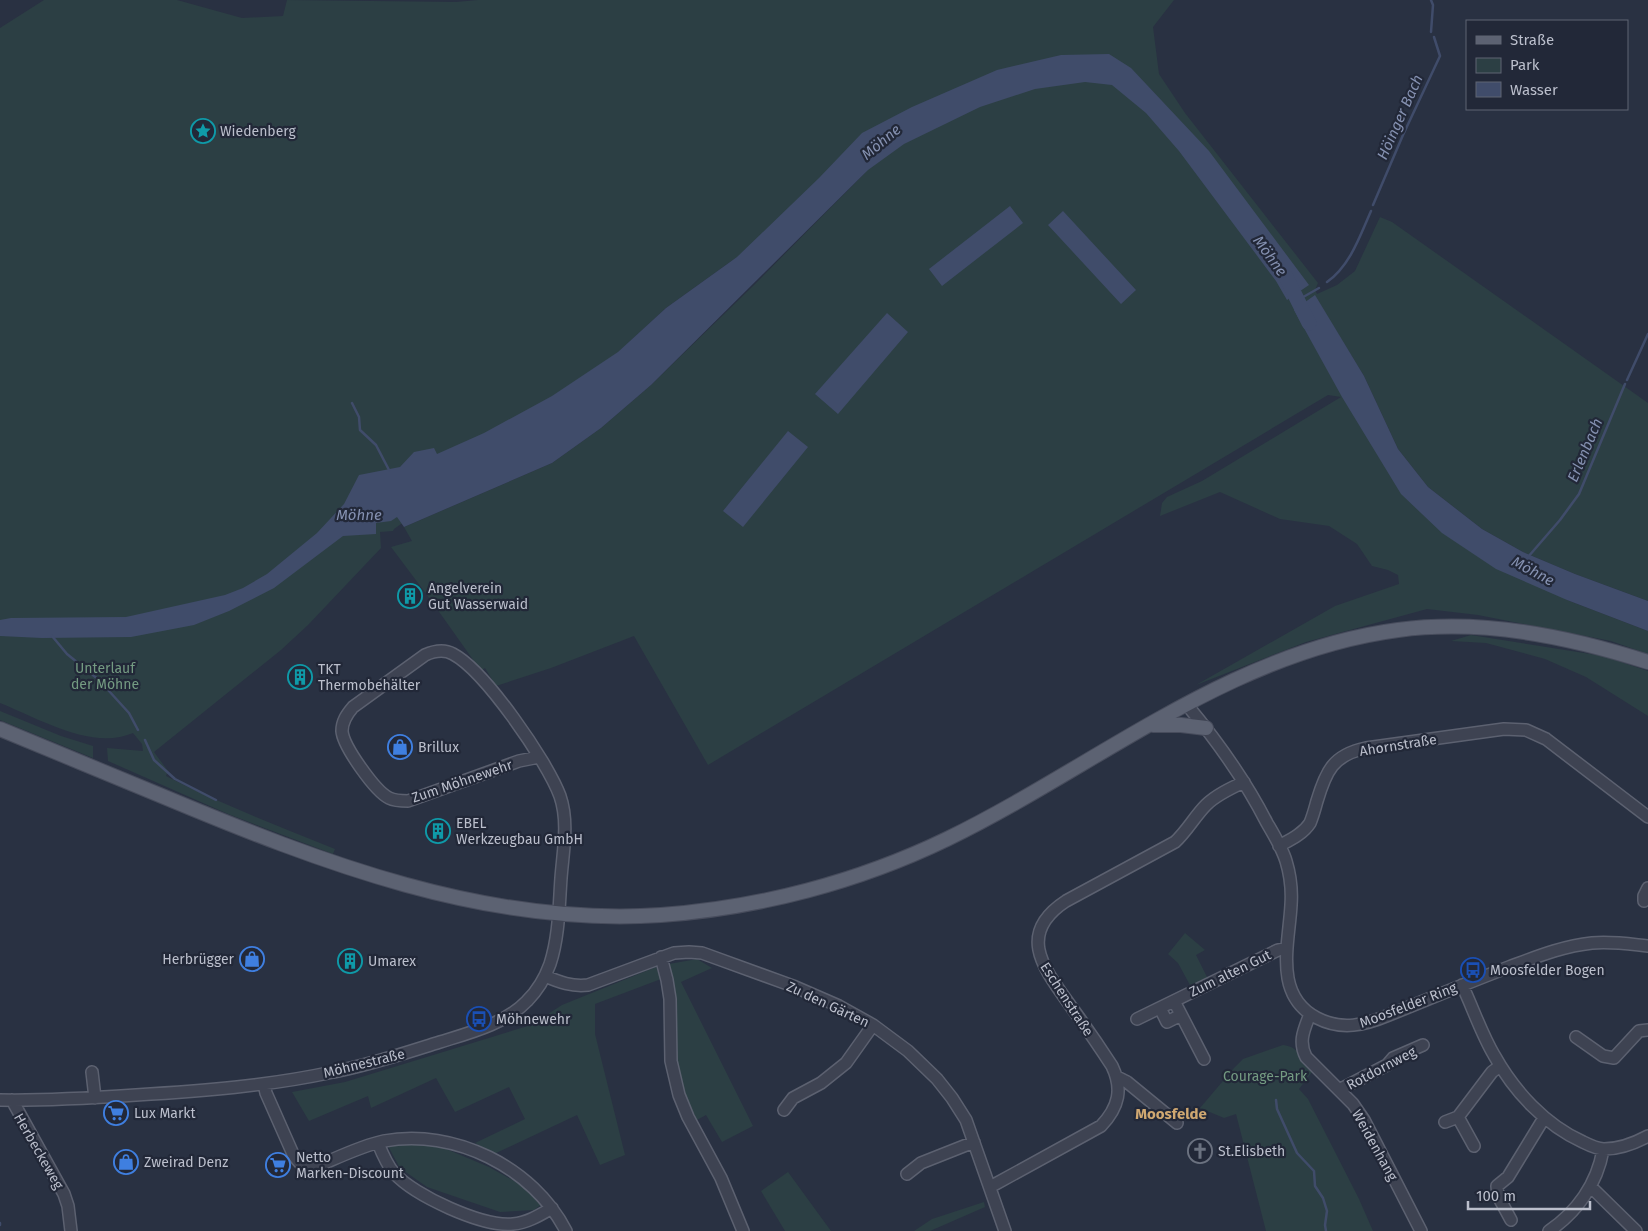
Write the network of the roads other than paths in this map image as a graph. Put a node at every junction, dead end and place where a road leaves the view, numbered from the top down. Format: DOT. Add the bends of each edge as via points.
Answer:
graph roads {
  1 [pos="1648,662"];
  2 [pos="1187,705"];
  3 [pos="1152,724"];
  4 [pos="1206,728"];
  5 [pos="0,729"];
  6 [pos="539,757"];
  7 [pos="1244,782"];
  8 [pos="1648,817"];
  9 [pos="1279,846"];
  10 [pos="1648,888"];
  11 [pos="1644,901"];
  12 [pos="559,913"];
  13 [pos="1648,946"];
  14 [pos="1287,948"];
  15 [pos="661,957"];
  16 [pos="545,976"];
  17 [pos="1462,985"];
  18 [pos="1174,1001"];
  19 [pos="1160,1008"];
  20 [pos="1310,1014"];
  21 [pos="1181,1015"];
  22 [pos="1137,1019"];
  23 [pos="873,1025"];
  24 [pos="1648,1030"];
  25 [pos="1576,1037"];
  26 [pos="1423,1045"];
  27 [pos="1204,1059"];
  28 [pos="1500,1066"];
  29 [pos="92,1072"];
  30 [pos="1117,1077"];
  31 [pos="264,1084"];
  32 [pos="1338,1090"];
  33 [pos="95,1098"];
  34 [pos="6,1100"];
  35 [pos="784,1110"];
  36 [pos="1458,1117"];
  37 [pos="1544,1118"];
  38 [pos="1446,1122"];
  39 [pos="1177,1123"];
  40 [pos="1648,1136"];
  41 [pos="974,1142"];
  42 [pos="378,1143"];
  43 [pos="1474,1146"];
  44 [pos="1603,1150"];
  45 [pos="907,1174"];
  46 [pos="990,1187"];
  47 [pos="1591,1187"];
  48 [pos="552,1208"];
  49 [pos="1511,1220"];
  50 [pos="70,1231"];
  51 [pos="566,1231"];
  52 [pos="743,1231"];
  53 [pos="1005,1231"];
  54 [pos="1421,1231"];
  55 [pos="1548,1231"];
  56 [pos="1636,1231"];
  1 -- 2 [label="main road" via="1553,636 1512,630 1436,627 1400,630 1301,654"];
  2 -- 3 [label="main road"];
  2 -- 4 [label="street"];
  3 -- 4 [label="main road"];
  3 -- 12 [label="main road" via="950,838 885,866 824,886 750,904 673,914 610,917"];
  4 -- 7 [label="street"];
  5 -- 12 [label="main road" via="249,832 358,871 451,898"];
  6 -- 6 [label="street, Zum Möhnewehr" via="498,697 472,670 444,651 433,652 353,707 343,724 345,743 376,788 388,798 402,801 509,764"];
  6 -- 12 [label="street, Zum Möhnewehr" via="551,776 563,812 565,842"];
  7 -- 9 [label="street"];
  7 -- 30 [label="street, Eschenstraße" via="1208,803 1175,842 1066,901 1051,913 1043,926 1038,944 1041,960"];
  8 -- 9 [label="street, Ahornstraße" via="1541,736 1526,730 1504,729 1372,747 1347,754 1328,772 1306,827"];
  9 -- 14 [label="street, Moosfelder Ring" via="1291,894"];
  10 -- 11 [label="street"];
  12 -- 16 [label="street, Möhnestraße"];
  13 -- 17 [label="street, Moosfelder Ring" via="1619,942 1579,945 1533,958"];
  14 -- 18 [label="street, Zum alten Gut"];
  14 -- 20 [label="street, Moosfelder Ring" via="1289,983 1295,997"];
  15 -- 16 [label="street, Zu den Gärten" via="588,985 563,984"];
  15 -- 23 [label="street, Zu den Gärten" via="689,952 715,957 818,997"];
  15 -- 52 [label="street" via="670,999 670,1054 679,1095 721,1178"];
  16 -- 31 [label="street, Möhnestraße" via="526,1002 489,1025 363,1065"];
  17 -- 20 [label="street, Moosfelder Ring" via="1355,1026 1333,1024"];
  17 -- 28 [label="street"];
  18 -- 19 [label="street, Zum alten Gut"];
  18 -- 21 [label="street, Zum alten Gut"];
  19 -- 21 [label="street, Zum alten Gut" via="1167,1022"];
  19 -- 22 [label="street, Zum alten Gut"];
  20 -- 32 [label="street, Weidenhang" via="1303,1032 1302,1050"];
  21 -- 27 [label="street, Zum alten Gut"];
  23 -- 35 [label="street" via="846,1063 821,1083 793,1098"];
  23 -- 41 [label="street, Zu den Gärten" via="908,1051 937,1080 966,1120"];
  24 -- 25 [label="street" via="1639,1031 1614,1058 1603,1056"];
  26 -- 32 [label="street, Rotdornweg" via="1393,1058 1386,1065"];
  28 -- 36 [label="street"];
  28 -- 37 [label="street"];
  29 -- 33 [label="street"];
  30 -- 39 [label="street"];
  30 -- 46 [label="street" via="1116,1103 1101,1126"];
  31 -- 33 [label="street, Möhnestraße"];
  31 -- 42 [label="street" via="293,1154 306,1168"];
  32 -- 54 [label="street, Weidenhang" via="1364,1120"];
  33 -- 34 [label="street, Möhnestraße"];
  34 -- 50 [label="street, Herbeckeweg" via="58,1180 68,1206"];
  36 -- 38 [label="street"];
  36 -- 43 [label="street"];
  37 -- 44 [label="street" via="1574,1138"];
  37 -- 49 [label="street" via="1508,1177 1497,1186 1498,1196"];
  40 -- 44 [label="street"];
  41 -- 45 [label="street" via="921,1163"];
  41 -- 46 [label="street, Zu den Gärten"];
  42 -- 48 [label="street" via="405,1138 422,1139 474,1151 519,1176"];
  42 -- 48 [label="street" via="384,1158 399,1178 432,1198 478,1219 514,1224"];
  44 -- 47 [label="street"];
  46 -- 53 [label="street, Zu den Gärten"];
  47 -- 55 [label="street" via="1575,1209"];
  47 -- 56 [label="street"];
  48 -- 51 [label="street"];
}
